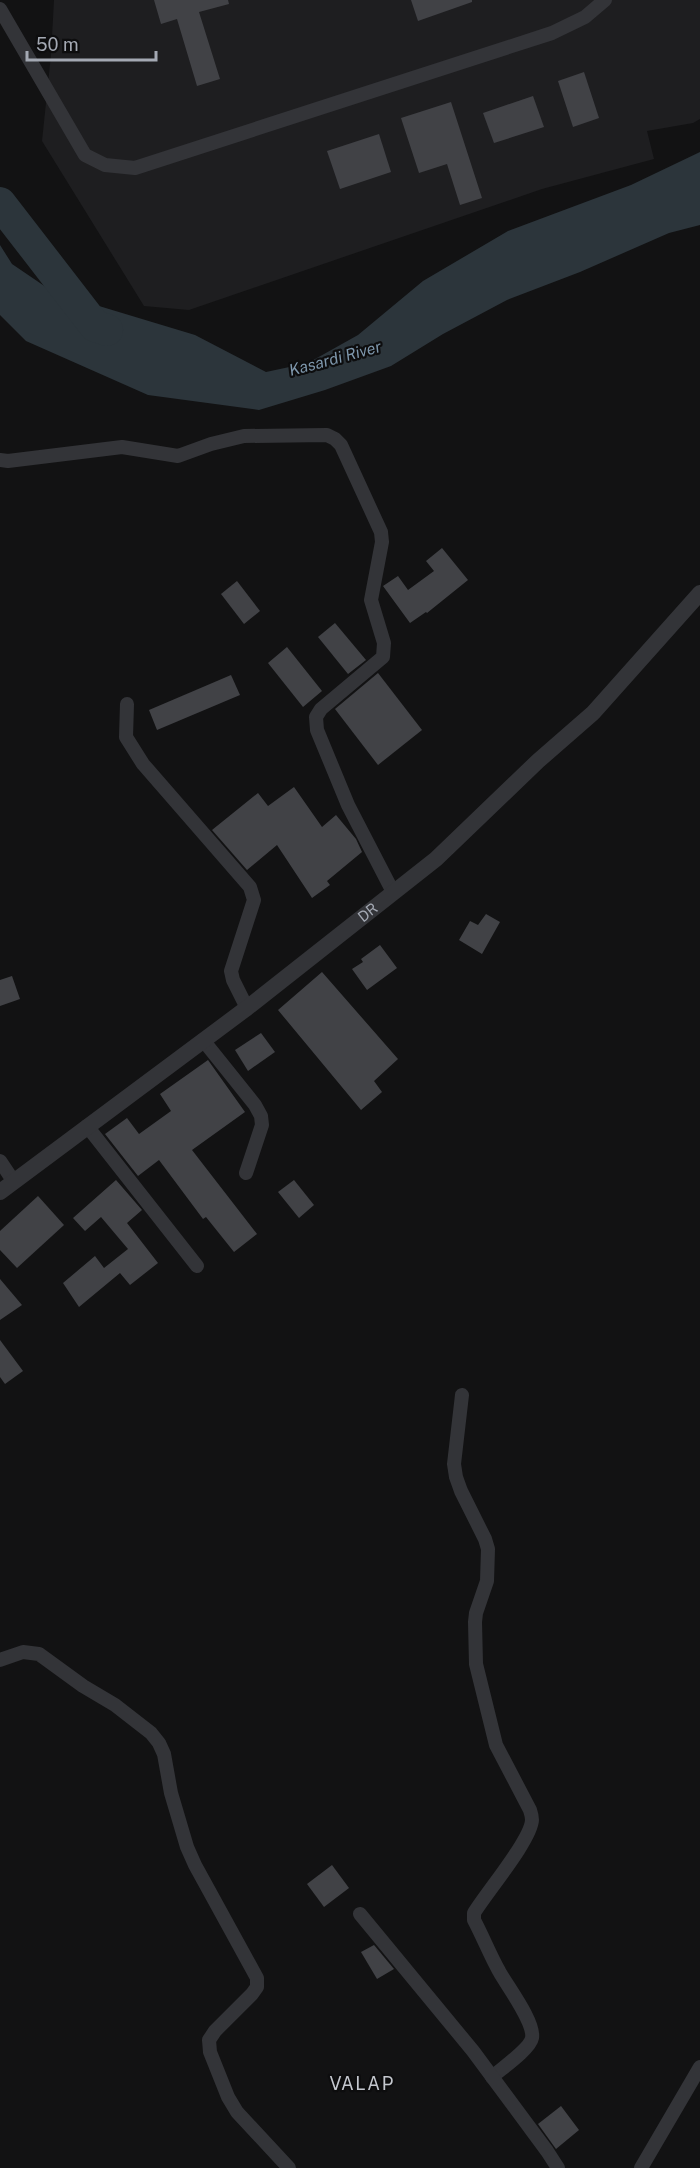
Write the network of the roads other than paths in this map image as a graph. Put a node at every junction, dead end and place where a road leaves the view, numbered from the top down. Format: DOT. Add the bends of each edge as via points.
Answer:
graph roads {
  1 [pos="605,0"];
  2 [pos="0,9"];
  3 [pos="0,460"];
  4 [pos="700,593"];
  5 [pos="127,704"];
  6 [pos="393,892"];
  7 [pos="247,1008"];
  8 [pos="203,1040"];
  9 [pos="87,1126"];
  10 [pos="0,1161"];
  11 [pos="246,1173"];
  12 [pos="14,1182"];
  13 [pos="0,1192"];
  14 [pos="197,1266"];
  15 [pos="462,1395"];
  16 [pos="0,1660"];
  17 [pos="360,1914"];
  18 [pos="700,2067"];
  19 [pos="492,2077"];
  20 [pos="290,2168"];
  21 [pos="558,2168"];
  22 [pos="641,2168"];
  1 -- 2 [label="street" via="585,17 552,33 135,168 105,165 85,155"];
  3 -- 6 [label="street" via="122,447 178,456 244,436 327,435 341,445 381,532 371,600 385,649 383,657 321,709 316,717 317,730 348,805"];
  4 -- 6 [label="street, DR" via="593,713 436,859"];
  5 -- 7 [label="street" via="126,737 143,764 250,887 254,900 231,971"];
  6 -- 7 [label="street, DR"];
  7 -- 8 [label="street, DR"];
  8 -- 9 [label="street, DR"];
  8 -- 11 [label="street" via="261,1116 262,1125"];
  9 -- 12 [label="street, DR"];
  9 -- 14 [label="street"];
  10 -- 12 [label="street"];
  12 -- 13 [label="street, DR"];
  15 -- 19 [label="street" via="456,1477 488,1549 488,1581 475,1622 476,1664 496,1745 532,1820 521,1844 474,1913 494,1961 532,2031 528,2046"];
  16 -- 20 [label="street" via="23,1652 39,1654 123,1710 159,1743 187,1847 257,1978 252,1994 214,2031 209,2040 210,2052 237,2112"];
  17 -- 19 [label="street"];
  18 -- 22 [label="street"];
  19 -- 21 [label="street"];
}
